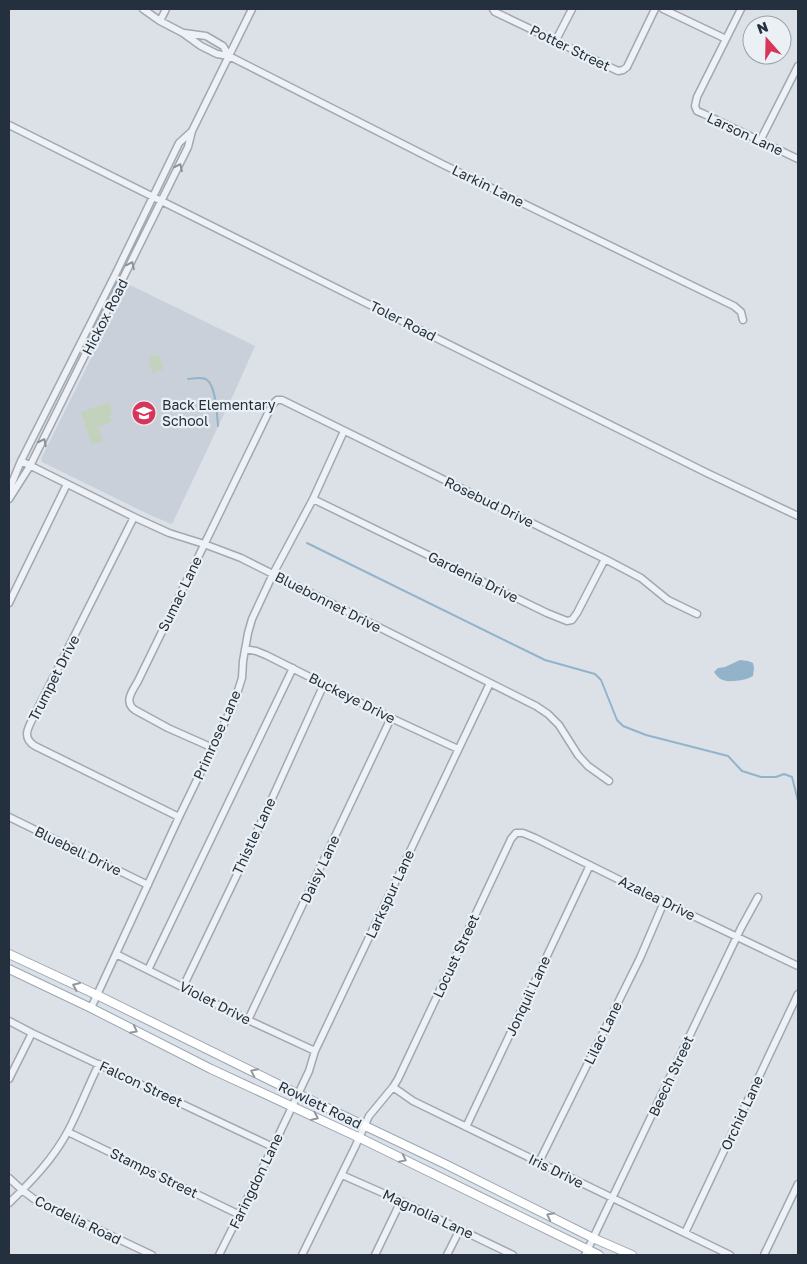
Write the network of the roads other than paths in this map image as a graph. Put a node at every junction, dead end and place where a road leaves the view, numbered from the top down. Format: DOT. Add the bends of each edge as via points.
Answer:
graph roads {
  1 [pos="143,9"];
  2 [pos="166,9"];
  3 [pos="252,9"];
  4 [pos="493,9"];
  5 [pos="572,9"];
  6 [pos="656,9"];
  7 [pos="663,9"];
  8 [pos="741,9"];
  9 [pos="160,21"];
  10 [pos="183,33"];
  11 [pos="726,39"];
  12 [pos="556,40"];
  13 [pos="229,56"];
  14 [pos="798,66"];
  15 [pos="9,126"];
  16 [pos="192,131"];
  17 [pos="760,142"];
  18 [pos="798,159"];
  19 [pos="153,197"];
  20 [pos="161,202"];
  21 [pos="743,320"];
  22 [pos="88,329"];
  23 [pos="97,333"];
  24 [pos="81,342"];
  25 [pos="277,400"];
  26 [pos="63,401"];
  27 [pos="344,430"];
  28 [pos="21,461"];
  29 [pos="30,466"];
  30 [pos="68,484"];
  31 [pos="9,490"];
  32 [pos="9,499"];
  33 [pos="313,499"];
  34 [pos="798,516"];
  35 [pos="134,517"];
  36 [pos="204,544"];
  37 [pos="605,559"];
  38 [pos="273,574"];
  39 [pos="9,603"];
  40 [pos="697,614"];
  41 [pos="245,649"];
  42 [pos="293,668"];
  43 [pos="490,683"];
  44 [pos="324,684"];
  45 [pos="391,718"];
  46 [pos="213,748"];
  47 [pos="458,749"];
  48 [pos="609,781"];
  49 [pos="9,817"];
  50 [pos="179,817"];
  51 [pos="516,833"];
  52 [pos="590,865"];
  53 [pos="148,885"];
  54 [pos="758,897"];
  55 [pos="664,902"];
  56 [pos="738,936"];
  57 [pos="9,954"];
  58 [pos="116,954"];
  59 [pos="798,966"];
  60 [pos="9,969"];
  61 [pos="148,970"];
  62 [pos="183,987"];
  63 [pos="798,994"];
  64 [pos="97,995"];
  65 [pos="90,1008"];
  66 [pos="248,1020"];
  67 [pos="9,1021"];
  68 [pos="32,1033"];
  69 [pos="316,1052"];
  70 [pos="99,1064"];
  71 [pos="9,1079"];
  72 [pos="393,1088"];
  73 [pos="298,1094"];
  74 [pos="292,1106"];
  75 [pos="365,1126"];
  76 [pos="466,1127"];
  77 [pos="68,1132"];
  78 [pos="360,1138"];
  79 [pos="273,1147"];
  80 [pos="539,1162"];
  81 [pos="342,1175"];
  82 [pos="9,1178"];
  83 [pos="798,1184"];
  84 [pos="22,1190"];
  85 [pos="613,1198"];
  86 [pos="401,1201"];
  87 [pos="9,1203"];
  88 [pos="240,1215"];
  89 [pos="460,1229"];
  90 [pos="685,1233"];
  91 [pos="593,1238"];
  92 [pos="587,1253"];
  93 [pos="152,1255"];
  94 [pos="219,1255"];
  95 [pos="302,1255"];
  96 [pos="375,1255"];
  97 [pos="447,1255"];
  98 [pos="513,1255"];
  99 [pos="599,1255"];
  100 [pos="632,1255"];
  101 [pos="730,1255"];
  102 [pos="764,1255"];
  1 -- 9 [label="street"];
  2 -- 9 [label="street"];
  3 -- 13 [label="street, Hickox Road"];
  4 -- 12 [label="street, Potter Street"];
  5 -- 12 [label="street"];
  6 -- 12 [label="street, Potter Street" via="623,70 612,69"];
  7 -- 11 [label="street"];
  8 -- 11 [label="street"];
  9 -- 10 [label="street"];
  10 -- 13 [label="street" via="201,46"];
  10 -- 13 [label="street" via="206,36 223,46"];
  11 -- 17 [label="street, Larson Lane" via="694,106 696,110"];
  13 -- 16 [label="street, Hickox Road"];
  13 -- 21 [label="street, Larkin Lane" via="734,306 741,312"];
  14 -- 17 [label="street"];
  15 -- 19 [label="street, Toler Road"];
  16 -- 19 [label="street, Hickox Road" via="180,143"];
  20 -- 16 [label="street, Hickox Road, one-way" via="188,147"];
  17 -- 18 [label="street, Larson Lane"];
  19 -- 20 [label="street, Toler Road"];
  19 -- 22 [label="street, Hickox Road"];
  23 -- 20 [label="street, Hickox Road, one-way"];
  20 -- 34 [label="street, Toler Road"];
  22 -- 23 [label="street"];
  22 -- 24 [label="street, Hickox Road"];
  23 -- 26 [label="street, Hickox Road"];
  24 -- 26 [label="street" via="82,347 59,392"];
  24 -- 28 [label="street, Hickox Road"];
  25 -- 27 [label="street, Rosebud Drive"];
  25 -- 36 [label="street, Sumac Lane"];
  29 -- 26 [label="street, Hickox Road, one-way"];
  27 -- 33 [label="street, Primrose Lane"];
  27 -- 37 [label="street, Rosebud Drive"];
  28 -- 29 [label="street, Bluebonnet Drive"];
  28 -- 31 [label="street, Hickox Road"];
  29 -- 30 [label="street, Bluebonnet Drive"];
  29 -- 32 [label="street, Hickox Road"];
  30 -- 35 [label="street, Bluebonnet Drive"];
  30 -- 39 [label="street"];
  33 -- 37 [label="street, Gardenia Drive" via="567,621 577,613"];
  33 -- 38 [label="street, Primrose Lane"];
  35 -- 36 [label="street, Bluebonnet Drive"];
  35 -- 50 [label="street, Trumpet Drive" via="37,710 27,738 30,743"];
  36 -- 38 [label="street, Bluebonnet Drive"];
  36 -- 46 [label="street, Sumac Lane" via="129,696 129,702 135,710"];
  37 -- 40 [label="street, Rosebud Drive" via="641,578 668,600"];
  38 -- 41 [label="street, Primrose Lane" via="252,619"];
  38 -- 43 [label="street, Bluebonnet Drive"];
  41 -- 42 [label="street, Buckeye Drive"];
  41 -- 46 [label="street, Primrose Lane" via="242,678 234,703"];
  42 -- 44 [label="street, Buckeye Drive"];
  42 -- 61 [label="street"];
  43 -- 47 [label="street, Larkspur Lane"];
  43 -- 48 [label="street, Bluebonnet Drive" via="548,714 588,766"];
  44 -- 45 [label="street, Buckeye Drive"];
  44 -- 62 [label="street, Thistle Lane"];
  45 -- 47 [label="street, Buckeye Drive"];
  45 -- 66 [label="street, Daisy Lane"];
  46 -- 50 [label="street, Primrose Lane"];
  47 -- 69 [label="street, Larkspur Lane"];
  49 -- 53 [label="street, Bluebell Drive"];
  50 -- 53 [label="street, Primrose Lane"];
  51 -- 52 [label="street, Azalea Drive" via="535,838"];
  51 -- 72 [label="street, Locust Street"];
  52 -- 55 [label="street, Azalea Drive"];
  52 -- 76 [label="street, Jonquil Lane"];
  53 -- 58 [label="street, Primrose Lane"];
  54 -- 56 [label="street, Beech Street"];
  55 -- 56 [label="street, Azalea Drive"];
  55 -- 80 [label="street, Lilac Lane" via="640,958"];
  56 -- 59 [label="street, Azalea Drive"];
  56 -- 85 [label="street, Beech Street"];
  64 -- 57 [label="main road, Rowlett Road, one-way"];
  58 -- 61 [label="street, Violet Drive"];
  58 -- 64 [label="street, Primrose Lane"];
  60 -- 65 [label="main road, Rowlett Road"];
  61 -- 62 [label="street, Violet Drive"];
  62 -- 66 [label="street, Violet Drive"];
  63 -- 90 [label="street, Orchid Lane"];
  64 -- 65 [label="street, Primrose Lane"];
  73 -- 64 [label="main road, Rowlett Road, one-way"];
  65 -- 74 [label="main road, Rowlett Road, one-way"];
  66 -- 69 [label="street, Violet Drive"];
  67 -- 68 [label="street, Falcon Street"];
  68 -- 70 [label="street, Falcon Street"];
  68 -- 71 [label="street"];
  69 -- 73 [label="street, Larkspur Lane"];
  70 -- 77 [label="street"];
  70 -- 79 [label="street, Falcon Street"];
  72 -- 75 [label="street" via="373,1110"];
  72 -- 76 [label="street, Iris Drive"];
  73 -- 74 [label="street, Larkspur Lane"];
  73 -- 75 [label="main road, Rowlett Road"];
  74 -- 78 [label="main road, Rowlett Road, one-way"];
  74 -- 79 [label="street, Faringdon Lane"];
  75 -- 78 [label="street"];
  91 -- 75 [label="main road, Rowlett Road, one-way"];
  76 -- 80 [label="street, Iris Drive"];
  77 -- 84 [label="street" via="34,1179"];
  77 -- 88 [label="street, Stamps Street"];
  78 -- 81 [label="street"];
  78 -- 92 [label="main road, Rowlett Road, one-way"];
  79 -- 88 [label="street, Faringdon Lane"];
  80 -- 85 [label="street, Iris Drive"];
  81 -- 86 [label="street, Magnolia Lane"];
  81 -- 95 [label="street"];
  82 -- 84 [label="street, Cordelia Road"];
  83 -- 102 [label="street"];
  84 -- 87 [label="street"];
  84 -- 93 [label="street, Cordelia Road" via="67,1216"];
  85 -- 90 [label="street, Iris Drive"];
  85 -- 91 [label="street, Beech Street"];
  86 -- 89 [label="street, Magnolia Lane"];
  86 -- 96 [label="street"];
  88 -- 94 [label="street, Faringdon Lane"];
  89 -- 97 [label="street"];
  89 -- 98 [label="street, Magnolia Lane"];
  90 -- 101 [label="street, Iris Drive"];
  91 -- 92 [label="street, Beech Street"];
  91 -- 100 [label="main road, Rowlett Road"];
  92 -- 99 [label="main road, Rowlett Road"];
}
